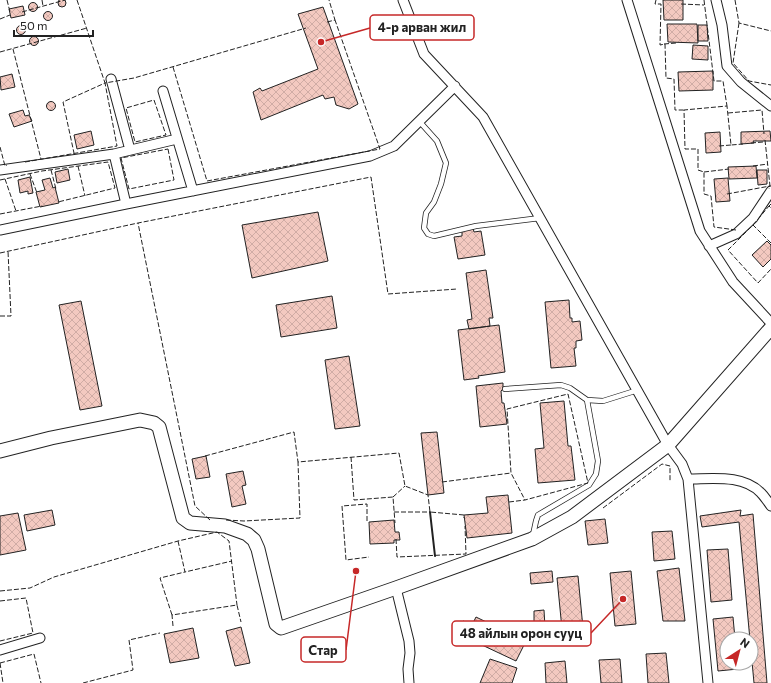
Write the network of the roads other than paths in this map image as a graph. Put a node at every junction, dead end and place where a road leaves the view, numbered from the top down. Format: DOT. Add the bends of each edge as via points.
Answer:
graph roads {
  1 [pos="403,0"];
  2 [pos="626,0"];
  3 [pos="716,0"];
  4 [pos="111,79"];
  5 [pos="455,86"];
  6 [pos="163,91"];
  7 [pos="771,106"];
  8 [pos="419,121"];
  9 [pos="178,139"];
  10 [pos="130,150"];
  11 [pos="114,154"];
  12 [pos="0,170"];
  13 [pos="193,191"];
  14 [pos="771,191"];
  15 [pos="126,204"];
  16 [pos="540,218"];
  17 [pos="0,230"];
  18 [pos="709,246"];
  19 [pos="771,323"];
  20 [pos="771,328"];
  21 [pos="505,389"];
  22 [pos="638,390"];
  23 [pos="587,400"];
  24 [pos="668,444"];
  25 [pos="0,451"];
  26 [pos="688,479"];
  27 [pos="771,506"];
  28 [pos="532,539"];
  29 [pos="396,588"];
  30 [pos="40,638"];
  31 [pos="0,650"];
  32 [pos="408,669"];
  33 [pos="403,683"];
  34 [pos="409,683"];
  35 [pos="708,683"];
  1 -- 5 [label="street" via="424,54"];
  2 -- 18 [label="street" via="700,231"];
  3 -- 7 [label="street" via="727,66 741,82"];
  4 -- 10 [label="street"];
  5 -- 8 [label="street"];
  5 -- 16 [label="street" via="483,117"];
  6 -- 9 [label="street"];
  8 -- 13 [label="street" via="394,146 370,156"];
  8 -- 16 [label="lane" via="436,141 446,163 434,202 426,213 424,228 428,234 434,236 476,226"];
  9 -- 10 [label="street"];
  9 -- 13 [label="street"];
  10 -- 11 [label="street"];
  11 -- 12 [label="street"];
  11 -- 15 [label="street"];
  13 -- 15 [label="street"];
  14 -- 18 [label="street" via="753,218 736,234"];
  15 -- 17 [label="street"];
  16 -- 22 [label="street"];
  18 -- 19 [label="street" via="733,282"];
  20 -- 24 [label="street"];
  21 -- 23 [label="lane" via="560,385 570,388"];
  22 -- 23 [label="lane" via="603,400"];
  22 -- 24 [label="street"];
  23 -- 28 [label="lane" via="598,461 596,474 588,485 538,515"];
  24 -- 26 [label="street" via="682,464"];
  24 -- 28 [label="street" via="572,516"];
  25 -- 29 [label="street" via="140,420 154,423 159,427 183,518 190,523 225,526 247,534 254,540 276,624 279,627"];
  26 -- 27 [label="street" via="728,479 747,483 761,493"];
  26 -- 35 [label="street"];
  28 -- 29 [label="street"];
  29 -- 32 [label="street" via="409,641"];
  30 -- 31 [label="street"];
  32 -- 33 [label="street"];
  32 -- 34 [label="street"];
}
